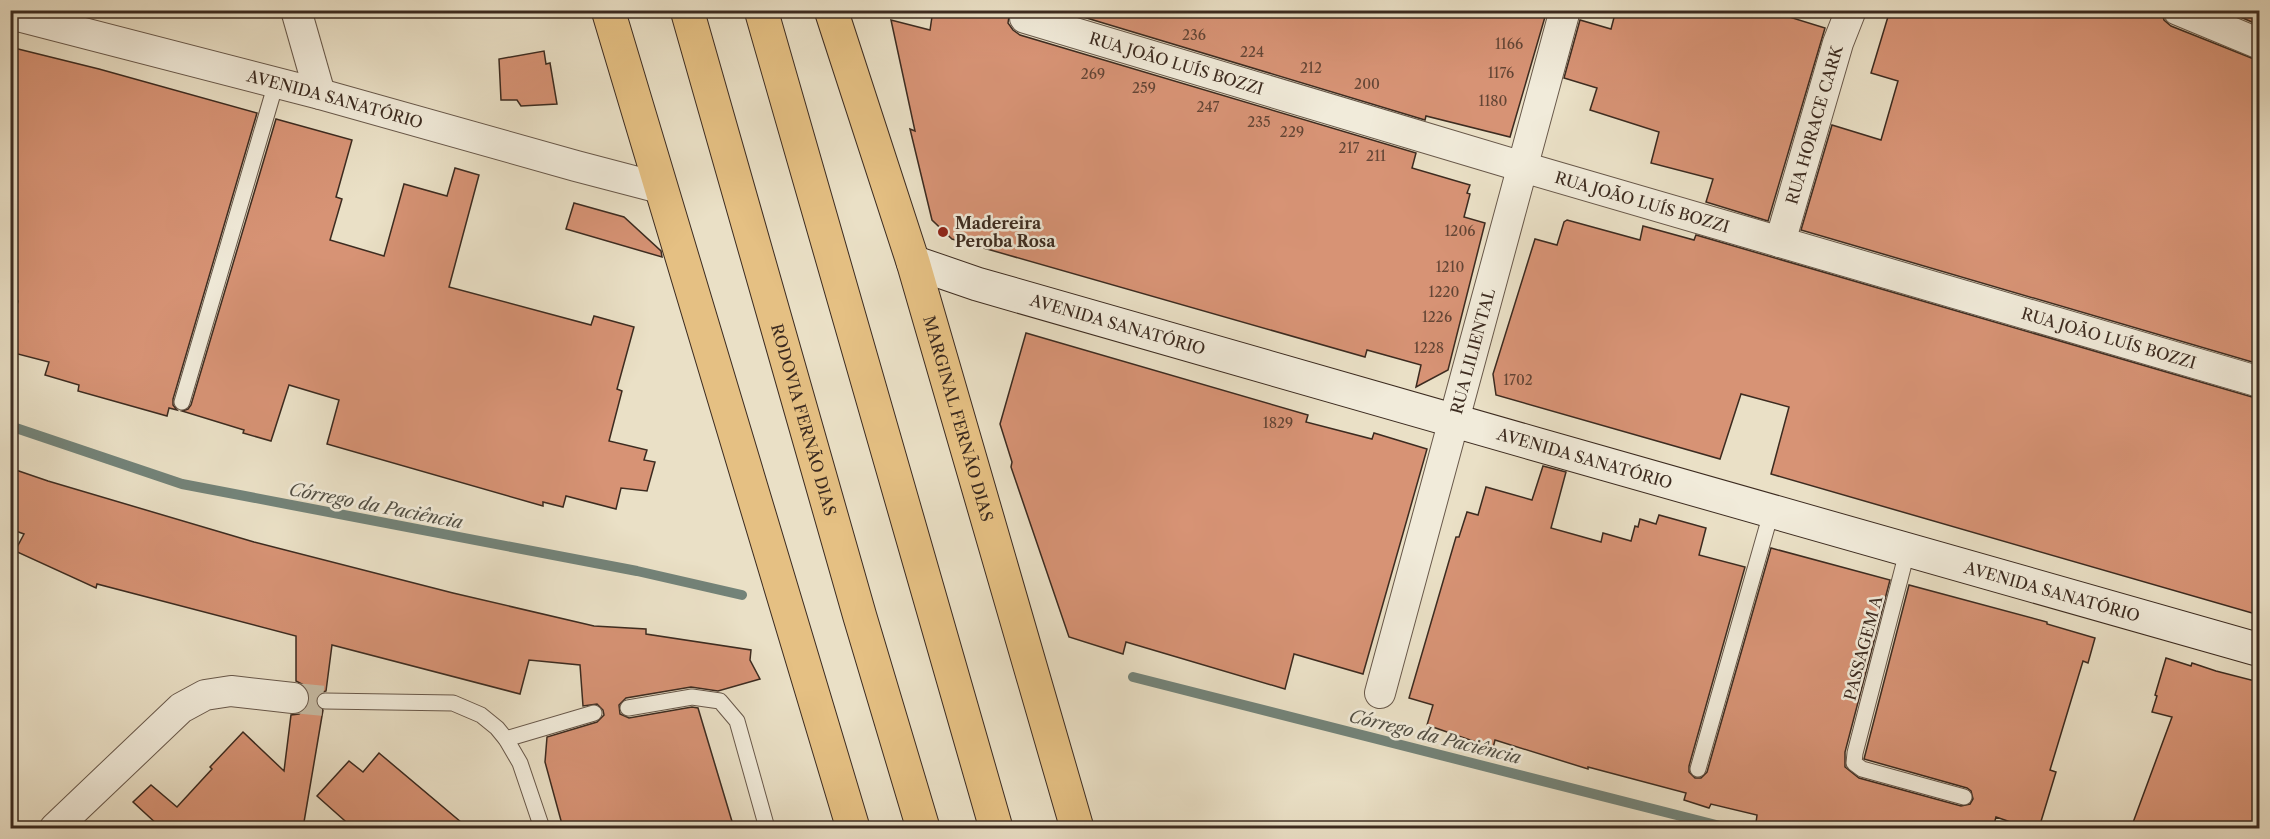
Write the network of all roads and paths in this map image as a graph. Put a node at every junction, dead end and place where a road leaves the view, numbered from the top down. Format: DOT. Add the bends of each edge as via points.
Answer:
graph roads {
  1 [pos="296,10"];
  2 [pos="608,10"];
  3 [pos="687,10"];
  4 [pos="761,10"];
  5 [pos="831,10"];
  6 [pos="1565,10"];
  7 [pos="1851,10"];
  8 [pos="2178,10"];
  9 [pos="10,14"];
  10 [pos="1025,18"];
  11 [pos="2259,44"];
  12 [pos="276,83"];
  13 [pos="320,94"];
  14 [pos="1523,167"];
  15 [pos="660,188"];
  16 [pos="1780,242"];
  17 [pos="913,262"];
  18 [pos="2259,382"];
  19 [pos="182,402"];
  20 [pos="1454,420"];
  21 [pos="1771,513"];
  22 [pos="1907,552"];
  23 [pos="2259,650"];
  24 [pos="1380,693"];
  25 [pos="293,698"];
  26 [pos="325,701"];
  27 [pos="628,708"];
  28 [pos="594,713"];
  29 [pos="506,739"];
  30 [pos="1698,769"];
  31 [pos="1964,797"];
  32 [pos="55,828"];
  33 [pos="542,828"];
  34 [pos="767,828"];
  35 [pos="853,828"];
  36 [pos="923,828"];
  37 [pos="996,828"];
  38 [pos="1077,828"];
  1 -- 13 [label="street"];
  2 -- 15 [label="highway"];
  3 -- 36 [label="highway, RODOVIA FERNÃO DIAS"];
  4 -- 37 [label="highway"];
  5 -- 17 [label="highway, MARGINAL FERNÃO DIAS"];
  6 -- 14 [label="street, RUA LILIENTAL"];
  7 -- 16 [label="street, RUA HORACE CARK"];
  8 -- 11 [label="street"];
  9 -- 12 [label="street, AVENIDA SANATÓRIO"];
  10 -- 14 [label="street, RUA JOÃO LUÍS BOZZI"];
  12 -- 13 [label="street, AVENIDA SANATÓRIO"];
  12 -- 19 [label="lane"];
  13 -- 15 [label="street, AVENIDA SANATÓRIO"];
  14 -- 16 [label="street, RUA JOÃO LUÍS BOZZI"];
  14 -- 20 [label="street, RUA LILIENTAL"];
  15 -- 35 [label="highway"];
  16 -- 18 [label="street, RUA JOÃO LUÍS BOZZI"];
  17 -- 20 [label="street, AVENIDA SANATÓRIO" via="977,284"];
  17 -- 38 [label="highway, MARGINAL FERNÃO DIAS"];
  20 -- 21 [label="street, AVENIDA SANATÓRIO"];
  20 -- 24 [label="street, RUA LILIENTAL"];
  21 -- 22 [label="street, AVENIDA SANATÓRIO"];
  21 -- 30 [label="lane"];
  22 -- 23 [label="street, AVENIDA SANATÓRIO"];
  22 -- 31 [label="lane, PASSAGEM A" via="1854,763 1862,769"];
  25 -- 32 [label="street" via="231,691 205,695 181,708"];
  26 -- 29 [label="lane" via="453,703 481,715"];
  27 -- 34 [label="lane" via="692,698 720,701 737,721"];
  28 -- 29 [label="lane"];
  29 -- 33 [label="lane" via="520,763"];
}
